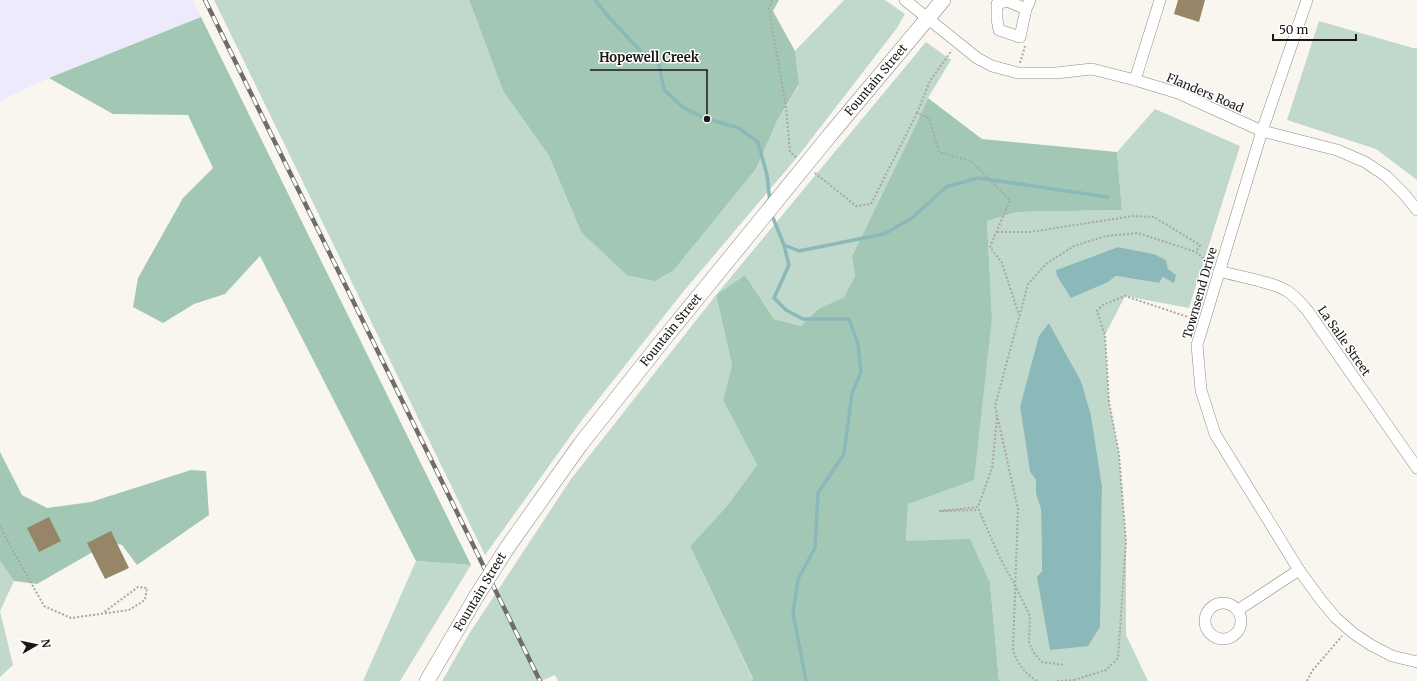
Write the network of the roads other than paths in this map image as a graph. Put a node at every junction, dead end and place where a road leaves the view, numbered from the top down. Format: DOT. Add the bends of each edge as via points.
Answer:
graph roads {
  1 [pos="905,0"];
  2 [pos="943,0"];
  3 [pos="1160,0"];
  4 [pos="1307,0"];
  5 [pos="1028,4"];
  6 [pos="928,19"];
  7 [pos="1135,80"];
  8 [pos="1262,131"];
  9 [pos="1417,210"];
  10 [pos="1219,271"];
  11 [pos="1417,468"];
  12 [pos="1299,570"];
  13 [pos="1238,610"];
  14 [pos="1417,662"];
  15 [pos="427,681"];
  1 -- 6 [label="street, Flanders Road"];
  2 -- 6 [label="main road, Fountain Street"];
  3 -- 7 [label="street"];
  4 -- 8 [label="street, Townsend Drive"];
  5 -- 5 [label="street" via="1020,36 999,30 997,4 1007,1"];
  6 -- 7 [label="street, Flanders Road" via="977,58 992,66 1018,73 1092,70"];
  6 -- 15 [label="main road, Fountain Street, bridge" via="830,135 580,445 507,548"];
  7 -- 8 [label="street, Flanders Road" via="1178,93"];
  8 -- 9 [label="street, Flanders Road" via="1336,150 1365,162 1386,176"];
  8 -- 10 [label="street, Townsend Drive"];
  10 -- 11 [label="street, La Salle Street" via="1287,290 1297,298"];
  10 -- 12 [label="street, Townsend Drive" via="1197,345 1201,390 1215,434"];
  12 -- 13 [label="street"];
  12 -- 14 [label="street, Townsend Drive" via="1336,618 1348,629 1371,646 1392,656"];
}
